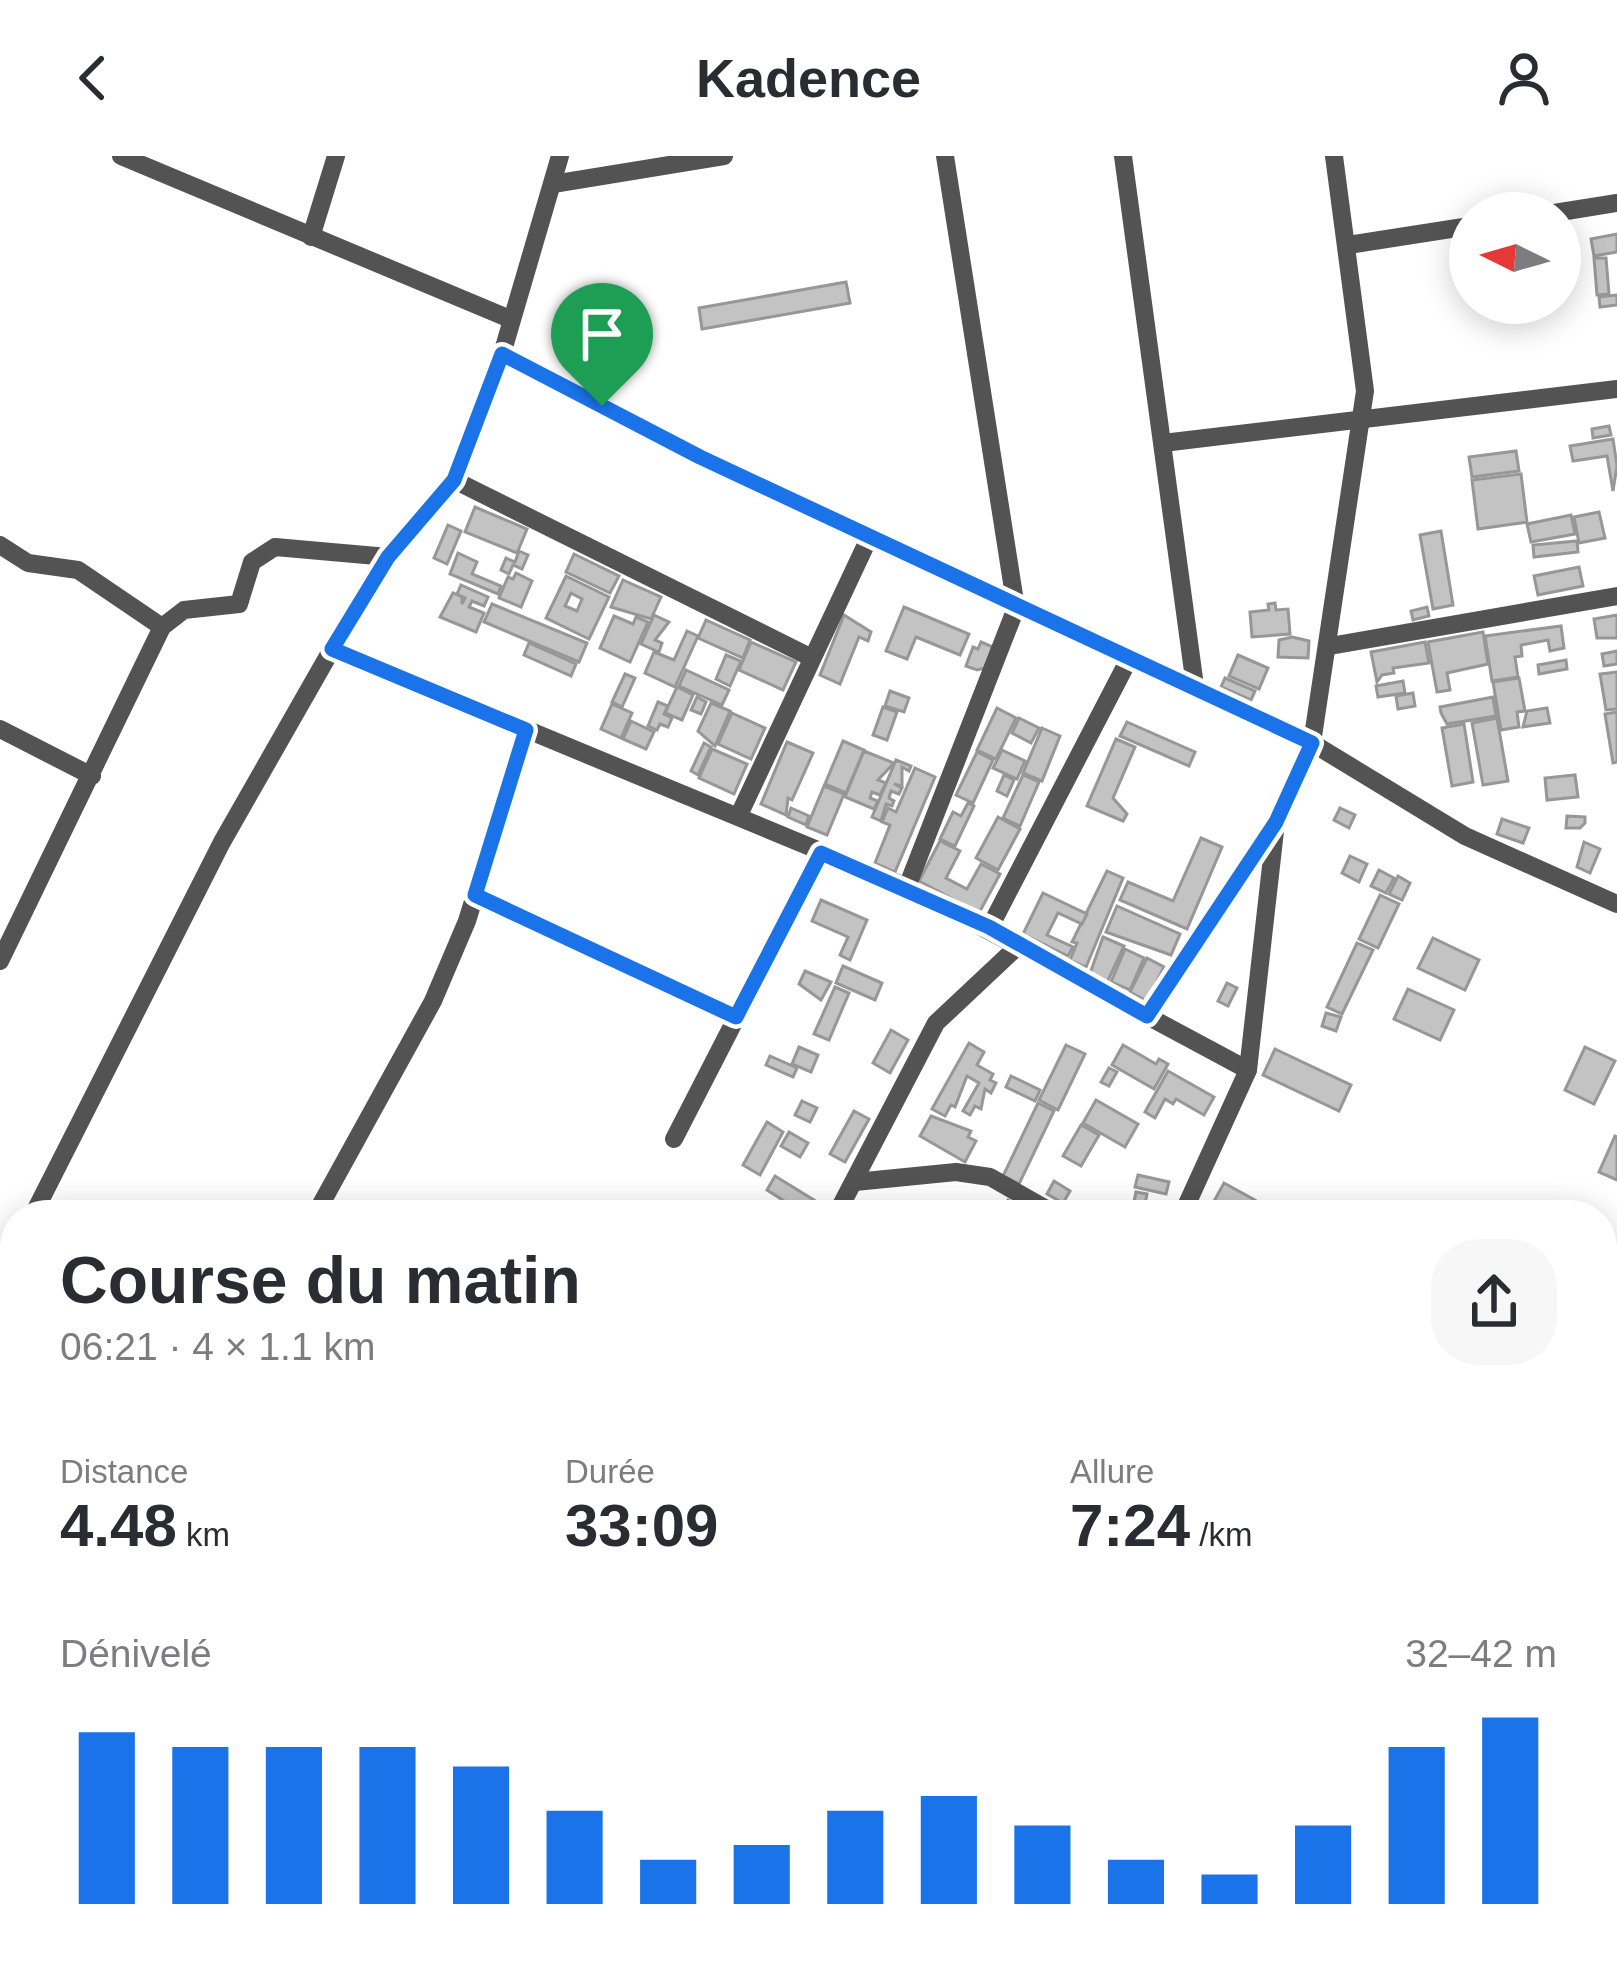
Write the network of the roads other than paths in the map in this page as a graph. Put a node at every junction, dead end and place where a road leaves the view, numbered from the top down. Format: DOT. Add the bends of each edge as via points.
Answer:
graph roads {
  1 [pos="121,156"];
  2 [pos="336,156"];
  3 [pos="560,156"];
  4 [pos="724,156"];
  5 [pos="945,156"];
  6 [pos="1123,156"];
  7 [pos="1334,156"];
  8 [pos="553,184"];
  9 [pos="1617,203"];
  10 [pos="1581,209"];
  11 [pos="1449,229"];
  12 [pos="311,237"];
  13 [pos="1348,245"];
  14 [pos="510,319"];
  15 [pos="502,354"];
  16 [pos="1617,389"];
  17 [pos="1363,420"];
  18 [pos="1163,443"];
  19 [pos="454,480"];
  20 [pos="870,536"];
  21 [pos="0,545"];
  22 [pos="388,557"];
  23 [pos="1617,596"];
  24 [pos="1016,608"];
  25 [pos="162,627"];
  26 [pos="1330,646"];
  27 [pos="332,649"];
  28 [pos="812,658"];
  29 [pos="1129,659"];
  30 [pos="1195,686"];
  31 [pos="0,728"];
  32 [pos="526,730"];
  33 [pos="1312,743"];
  34 [pos="92,776"];
  35 [pos="739,815"];
  36 [pos="1276,822"];
  37 [pos="821,853"];
  38 [pos="907,887"];
  39 [pos="475,895"];
  40 [pos="1617,904"];
  41 [pos="989,927"];
  42 [pos="1018,946"];
  43 [pos="0,961"];
  44 [pos="1147,1016"];
  45 [pos="736,1017"];
  46 [pos="1248,1070"];
  47 [pos="674,1139"];
  48 [pos="855,1182"];
  49 [pos="41,1200"];
  50 [pos="323,1200"];
  51 [pos="845,1200"];
  52 [pos="1031,1200"];
  53 [pos="1189,1200"];
  1 -- 12 [label="street"];
  2 -- 12 [label="street"];
  3 -- 8 [label="street"];
  4 -- 8 [label="street"];
  5 -- 24 [label="street"];
  6 -- 18 [label="street"];
  7 -- 13 [label="street"];
  8 -- 14 [label="street"];
  9 -- 10 [label="street"];
  11 -- 13 [label="street"];
  12 -- 14 [label="street"];
  13 -- 17 [label="street" via="1362,338"];
  14 -- 15 [label="street"];
  15 -- 19 [label="street"];
  15 -- 20 [label="street"];
  16 -- 17 [label="street"];
  17 -- 18 [label="street"];
  17 -- 26 [label="street"];
  18 -- 30 [label="street"];
  19 -- 22 [label="street"];
  19 -- 28 [label="street"];
  20 -- 24 [label="street"];
  20 -- 28 [label="street"];
  21 -- 25 [label="street" via="28,563 78,570"];
  22 -- 25 [label="street" via="275,547 252,562 239,604 184,610"];
  22 -- 27 [label="street"];
  23 -- 26 [label="street"];
  24 -- 29 [label="street"];
  24 -- 38 [label="street"];
  25 -- 34 [label="street"];
  26 -- 33 [label="street"];
  27 -- 32 [label="street"];
  27 -- 49 [label="street" via="222,842"];
  28 -- 35 [label="street"];
  29 -- 30 [label="street"];
  29 -- 41 [label="street"];
  30 -- 33 [label="street"];
  31 -- 34 [label="street"];
  32 -- 35 [label="street"];
  32 -- 39 [label="street"];
  33 -- 36 [label="street"];
  33 -- 40 [label="street" via="1449,827"];
  34 -- 43 [label="street"];
  35 -- 37 [label="street"];
  36 -- 44 [label="street"];
  36 -- 46 [label="street"];
  37 -- 38 [label="street"];
  37 -- 45 [label="street"];
  38 -- 41 [label="street"];
  39 -- 45 [label="street"];
  39 -- 50 [label="street" via="434,1001"];
  41 -- 42 [label="street"];
  42 -- 44 [label="street"];
  42 -- 48 [label="street" via="936,1023"];
  44 -- 46 [label="street"];
  45 -- 47 [label="street"];
  46 -- 53 [label="street"];
  48 -- 51 [label="street"];
  48 -- 52 [label="street" via="956,1172 990,1177"];
}
